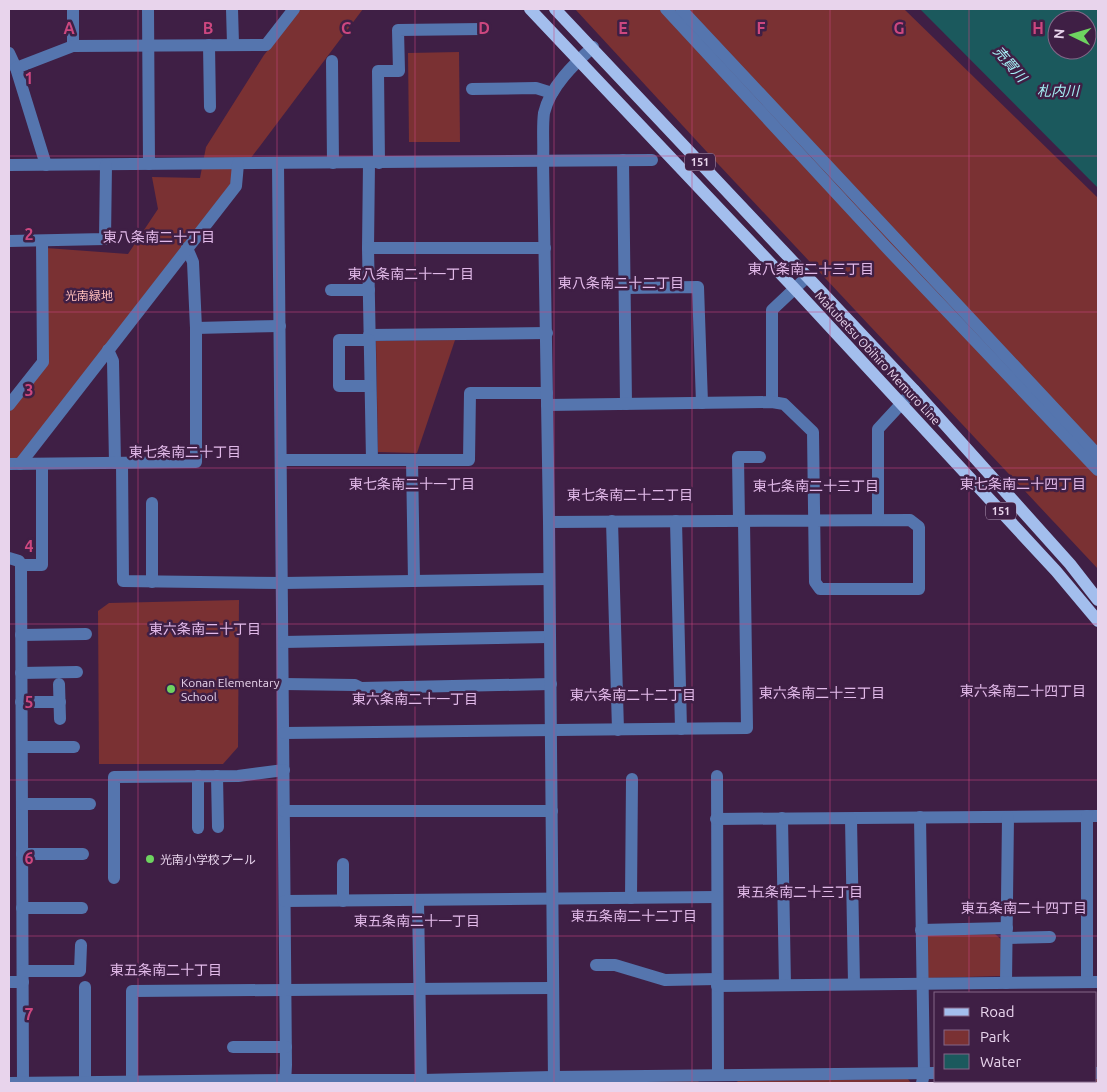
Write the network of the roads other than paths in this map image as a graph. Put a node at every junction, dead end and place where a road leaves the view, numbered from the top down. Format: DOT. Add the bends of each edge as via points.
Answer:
graph roads {
  1 [pos="73,9"];
  2 [pos="148,9"];
  3 [pos="232,9"];
  4 [pos="294,9"];
  5 [pos="530,9"];
  6 [pos="555,9"];
  7 [pos="666,9"];
  8 [pos="681,9"];
  9 [pos="482,29"];
  10 [pos="233,44"];
  11 [pos="209,45"];
  12 [pos="73,46"];
  13 [pos="148,46"];
  14 [pos="592,47"];
  15 [pos="9,53"];
  16 [pos="579,60"];
  17 [pos="332,61"];
  18 [pos="16,68"];
  19 [pos="472,89"];
  20 [pos="552,93"];
  21 [pos="210,107"];
  22 [pos="543,160"];
  23 [pos="623,160"];
  24 [pos="652,160"];
  25 [pos="278,163"];
  26 [pos="333,163"];
  27 [pos="374,163"];
  28 [pos="149,164"];
  29 [pos="238,164"];
  30 [pos="106,165"];
  31 [pos="9,166"];
  32 [pos="46,166"];
  33 [pos="42,240"];
  34 [pos="9,241"];
  35 [pos="187,248"];
  36 [pos="368,248"];
  37 [pos="545,248"];
  38 [pos="807,277"];
  39 [pos="625,288"];
  40 [pos="794,288"];
  41 [pos="331,290"];
  42 [pos="369,290"];
  43 [pos="280,326"];
  44 [pos="196,328"];
  45 [pos="547,333"];
  46 [pos="369,337"];
  47 [pos="108,350"];
  48 [pos="370,386"];
  49 [pos="914,390"];
  50 [pos="547,399"];
  51 [pos="772,402"];
  52 [pos="702,403"];
  53 [pos="626,404"];
  54 [pos="901,404"];
  55 [pos="9,406"];
  56 [pos="1098,455"];
  57 [pos="760,456"];
  58 [pos="281,460"];
  59 [pos="372,460"];
  60 [pos="412,460"];
  61 [pos="119,463"];
  62 [pos="14,464"];
  63 [pos="42,464"];
  64 [pos="1098,470"];
  65 [pos="152,503"];
  66 [pos="814,520"];
  67 [pos="878,520"];
  68 [pos="612,521"];
  69 [pos="676,521"];
  70 [pos="741,521"];
  71 [pos="549,522"];
  72 [pos="9,558"];
  73 [pos="21,565"];
  74 [pos="549,579"];
  75 [pos="414,581"];
  76 [pos="152,582"];
  77 [pos="283,583"];
  78 [pos="1098,600"];
  79 [pos="1098,621"];
  80 [pos="17,628"];
  81 [pos="86,634"];
  82 [pos="549,638"];
  83 [pos="283,642"];
  84 [pos="77,672"];
  85 [pos="17,681"];
  86 [pos="59,684"];
  87 [pos="284,684"];
  88 [pos="551,684"];
  89 [pos="21,702"];
  90 [pos="60,702"];
  91 [pos="60,719"];
  92 [pos="681,729"];
  93 [pos="618,730"];
  94 [pos="551,731"];
  95 [pos="284,733"];
  96 [pos="17,743"];
  97 [pos="74,747"];
  98 [pos="284,770"];
  99 [pos="198,776"];
  100 [pos="217,776"];
  101 [pos="717,776"];
  102 [pos="632,779"];
  103 [pos="22,804"];
  104 [pos="90,804"];
  105 [pos="284,811"];
  106 [pos="552,811"];
  107 [pos="1093,816"];
  108 [pos="920,817"];
  109 [pos="1008,817"];
  110 [pos="9,818"];
  111 [pos="22,818"];
  112 [pos="716,818"];
  113 [pos="782,818"];
  114 [pos="851,818"];
  115 [pos="218,827"];
  116 [pos="198,828"];
  117 [pos="22,854"];
  118 [pos="82,854"];
  119 [pos="343,864"];
  120 [pos="114,878"];
  121 [pos="717,897"];
  122 [pos="631,898"];
  123 [pos="552,899"];
  124 [pos="285,901"];
  125 [pos="343,901"];
  126 [pos="418,901"];
  127 [pos="9,902"];
  128 [pos="22,905"];
  129 [pos="82,908"];
  130 [pos="1093,922"];
  131 [pos="921,930"];
  132 [pos="1007,933"];
  133 [pos="1050,937"];
  134 [pos="81,944"];
  135 [pos="596,965"];
  136 [pos="23,976"];
  137 [pos="9,982"];
  138 [pos="1093,982"];
  139 [pos="717,983"];
  140 [pos="1006,983"];
  141 [pos="785,984"];
  142 [pos="854,984"];
  143 [pos="922,984"];
  144 [pos="85,987"];
  145 [pos="420,988"];
  146 [pos="552,988"];
  147 [pos="286,991"];
  148 [pos="233,1047"];
  149 [pos="286,1047"];
  150 [pos="927,1076"];
  151 [pos="712,1078"];
  152 [pos="554,1080"];
  153 [pos="85,1081"];
  154 [pos="132,1081"];
  155 [pos="285,1081"];
  156 [pos="60,1082"];
  157 [pos="422,1082"];
  158 [pos="9,1083"];
  159 [pos="27,1083"];
  1 -- 12 [label="street"];
  2 -- 13 [label="street"];
  3 -- 10 [label="street"];
  4 -- 10 [label="street" via="266,45"];
  5 -- 16 [label="main road, Makubetsu Obihiro Memuro Line / 151"];
  6 -- 14 [label="main road, Makubetsu Obihiro Memuro Line / 151"];
  7 -- 64 [label="street"];
  8 -- 56 [label="street"];
  9 -- 27 [label="street" via="398,30 399,71 378,71"];
  10 -- 11 [label="street"];
  11 -- 13 [label="street"];
  11 -- 21 [label="street"];
  12 -- 13 [label="street"];
  12 -- 18 [label="street"];
  13 -- 28 [label="street"];
  14 -- 16 [label="street"];
  14 -- 38 [label="main road, Makubetsu Obihiro Memuro Line / 151"];
  15 -- 18 [label="street"];
  16 -- 20 [label="street"];
  16 -- 40 [label="main road, Makubetsu Obihiro Memuro Line / 151"];
  17 -- 26 [label="street"];
  18 -- 32 [label="street"];
  19 -- 20 [label="street" via="536,88"];
  20 -- 22 [label="street" via="544,113"];
  22 -- 23 [label="street"];
  22 -- 27 [label="street"];
  22 -- 37 [label="street"];
  23 -- 24 [label="street"];
  23 -- 39 [label="street"];
  25 -- 26 [label="street"];
  25 -- 29 [label="street"];
  25 -- 43 [label="street"];
  26 -- 27 [label="street"];
  27 -- 36 [label="street"];
  28 -- 29 [label="street"];
  28 -- 30 [label="street"];
  29 -- 35 [label="street" via="236,186"];
  30 -- 32 [label="street"];
  30 -- 33 [label="street" via="105,239"];
  31 -- 32 [label="street"];
  33 -- 34 [label="street"];
  33 -- 55 [label="street" via="43,362"];
  35 -- 44 [label="street" via="193,262"];
  35 -- 47 [label="street"];
  36 -- 37 [label="street"];
  36 -- 42 [label="street"];
  37 -- 45 [label="street"];
  38 -- 40 [label="street"];
  38 -- 49 [label="main road, Makubetsu Obihiro Memuro Line / 151"];
  39 -- 52 [label="street" via="698,288"];
  39 -- 53 [label="street"];
  40 -- 51 [label="street" via="772,310"];
  40 -- 54 [label="main road, Makubetsu Obihiro Memuro Line / 151"];
  41 -- 42 [label="street"];
  42 -- 46 [label="street"];
  43 -- 44 [label="street"];
  43 -- 58 [label="street"];
  44 -- 61 [label="street" via="196,462"];
  45 -- 46 [label="street"];
  45 -- 50 [label="street"];
  46 -- 48 [label="street"];
  46 -- 48 [label="street" via="339,340 339,386"];
  47 -- 61 [label="street" via="113,361"];
  47 -- 62 [label="street"];
  48 -- 59 [label="street"];
  49 -- 54 [label="street"];
  49 -- 78 [label="main road, Makubetsu Obihiro Memuro Line / 151" via="1070,564"];
  50 -- 53 [label="street"];
  50 -- 60 [label="street" via="470,393 469,460"];
  50 -- 71 [label="street"];
  51 -- 52 [label="street"];
  51 -- 66 [label="street" via="784,404 813,432"];
  52 -- 53 [label="street"];
  54 -- 67 [label="street" via="878,429"];
  54 -- 79 [label="main road, Makubetsu Obihiro Memuro Line / 151" via="1056,571"];
  57 -- 70 [label="street" via="738,456"];
  58 -- 59 [label="street"];
  58 -- 77 [label="street"];
  59 -- 60 [label="street"];
  60 -- 75 [label="street"];
  61 -- 63 [label="street"];
  61 -- 76 [label="street" via="122,581"];
  62 -- 63 [label="street"];
  63 -- 73 [label="street" via="42,565"];
  65 -- 76 [label="street"];
  66 -- 67 [label="street"];
  66 -- 67 [label="street" via="815,582 820,588 919,589 919,527 910,520"];
  66 -- 70 [label="street"];
  68 -- 69 [label="street"];
  68 -- 71 [label="street"];
  68 -- 93 [label="street"];
  69 -- 70 [label="street"];
  69 -- 92 [label="street"];
  70 -- 92 [label="street" via="747,728"];
  71 -- 74 [label="street"];
  72 -- 73 [label="street"];
  73 -- 80 [label="street"];
  74 -- 75 [label="street"];
  74 -- 82 [label="street"];
  75 -- 77 [label="street"];
  76 -- 77 [label="street"];
  77 -- 83 [label="street"];
  80 -- 81 [label="street"];
  80 -- 85 [label="street"];
  82 -- 83 [label="street"];
  82 -- 88 [label="street"];
  83 -- 87 [label="street"];
  84 -- 85 [label="street"];
  85 -- 89 [label="street"];
  86 -- 90 [label="street"];
  87 -- 88 [label="street" via="355,685 361,688"];
  87 -- 95 [label="street"];
  88 -- 94 [label="street"];
  89 -- 90 [label="street"];
  89 -- 96 [label="street"];
  90 -- 91 [label="street"];
  92 -- 93 [label="street"];
  93 -- 94 [label="street"];
  94 -- 95 [label="street"];
  94 -- 106 [label="street"];
  95 -- 98 [label="street"];
  96 -- 97 [label="street"];
  96 -- 103 [label="street"];
  98 -- 100 [label="street"];
  98 -- 105 [label="street"];
  99 -- 100 [label="street"];
  99 -- 116 [label="street"];
  99 -- 120 [label="street" via="114,777"];
  100 -- 115 [label="street"];
  101 -- 112 [label="street"];
  102 -- 122 [label="street"];
  103 -- 104 [label="street"];
  103 -- 111 [label="street"];
  105 -- 106 [label="street"];
  105 -- 124 [label="street"];
  106 -- 123 [label="street"];
  107 -- 109 [label="street"];
  107 -- 130 [label="street"];
  108 -- 109 [label="street"];
  108 -- 114 [label="street"];
  108 -- 131 [label="street"];
  109 -- 132 [label="street"];
  110 -- 111 [label="street"];
  111 -- 117 [label="street"];
  112 -- 113 [label="street"];
  112 -- 121 [label="street"];
  113 -- 114 [label="street"];
  113 -- 141 [label="street"];
  114 -- 142 [label="street"];
  117 -- 118 [label="street"];
  117 -- 128 [label="street"];
  119 -- 125 [label="street"];
  121 -- 122 [label="street"];
  121 -- 139 [label="street"];
  122 -- 123 [label="street"];
  123 -- 126 [label="street"];
  123 -- 146 [label="street"];
  124 -- 125 [label="street"];
  124 -- 147 [label="street"];
  125 -- 126 [label="street"];
  126 -- 145 [label="street"];
  127 -- 128 [label="street"];
  128 -- 129 [label="street"];
  128 -- 136 [label="street"];
  130 -- 138 [label="street"];
  131 -- 132 [label="street"];
  131 -- 143 [label="street"];
  132 -- 133 [label="street"];
  132 -- 140 [label="street"];
  134 -- 136 [label="street" via="80,970"];
  135 -- 139 [label="street" via="616,965 664,980"];
  136 -- 137 [label="street"];
  136 -- 159 [label="street"];
  138 -- 140 [label="street"];
  139 -- 141 [label="street"];
  139 -- 151 [label="street"];
  140 -- 143 [label="street"];
  141 -- 142 [label="street"];
  142 -- 143 [label="street"];
  143 -- 150 [label="street"];
  144 -- 153 [label="street"];
  145 -- 146 [label="street"];
  145 -- 147 [label="street"];
  145 -- 157 [label="street"];
  146 -- 152 [label="street"];
  147 -- 149 [label="street"];
  147 -- 154 [label="street" via="132,992"];
  148 -- 149 [label="street"];
  149 -- 155 [label="street"];
  150 -- 151 [label="street"];
  151 -- 152 [label="street"];
  152 -- 157 [label="street"];
  153 -- 154 [label="street"];
  153 -- 156 [label="street"];
  154 -- 155 [label="street"];
  155 -- 157 [label="street"];
  156 -- 159 [label="street"];
  158 -- 159 [label="street"];
}
